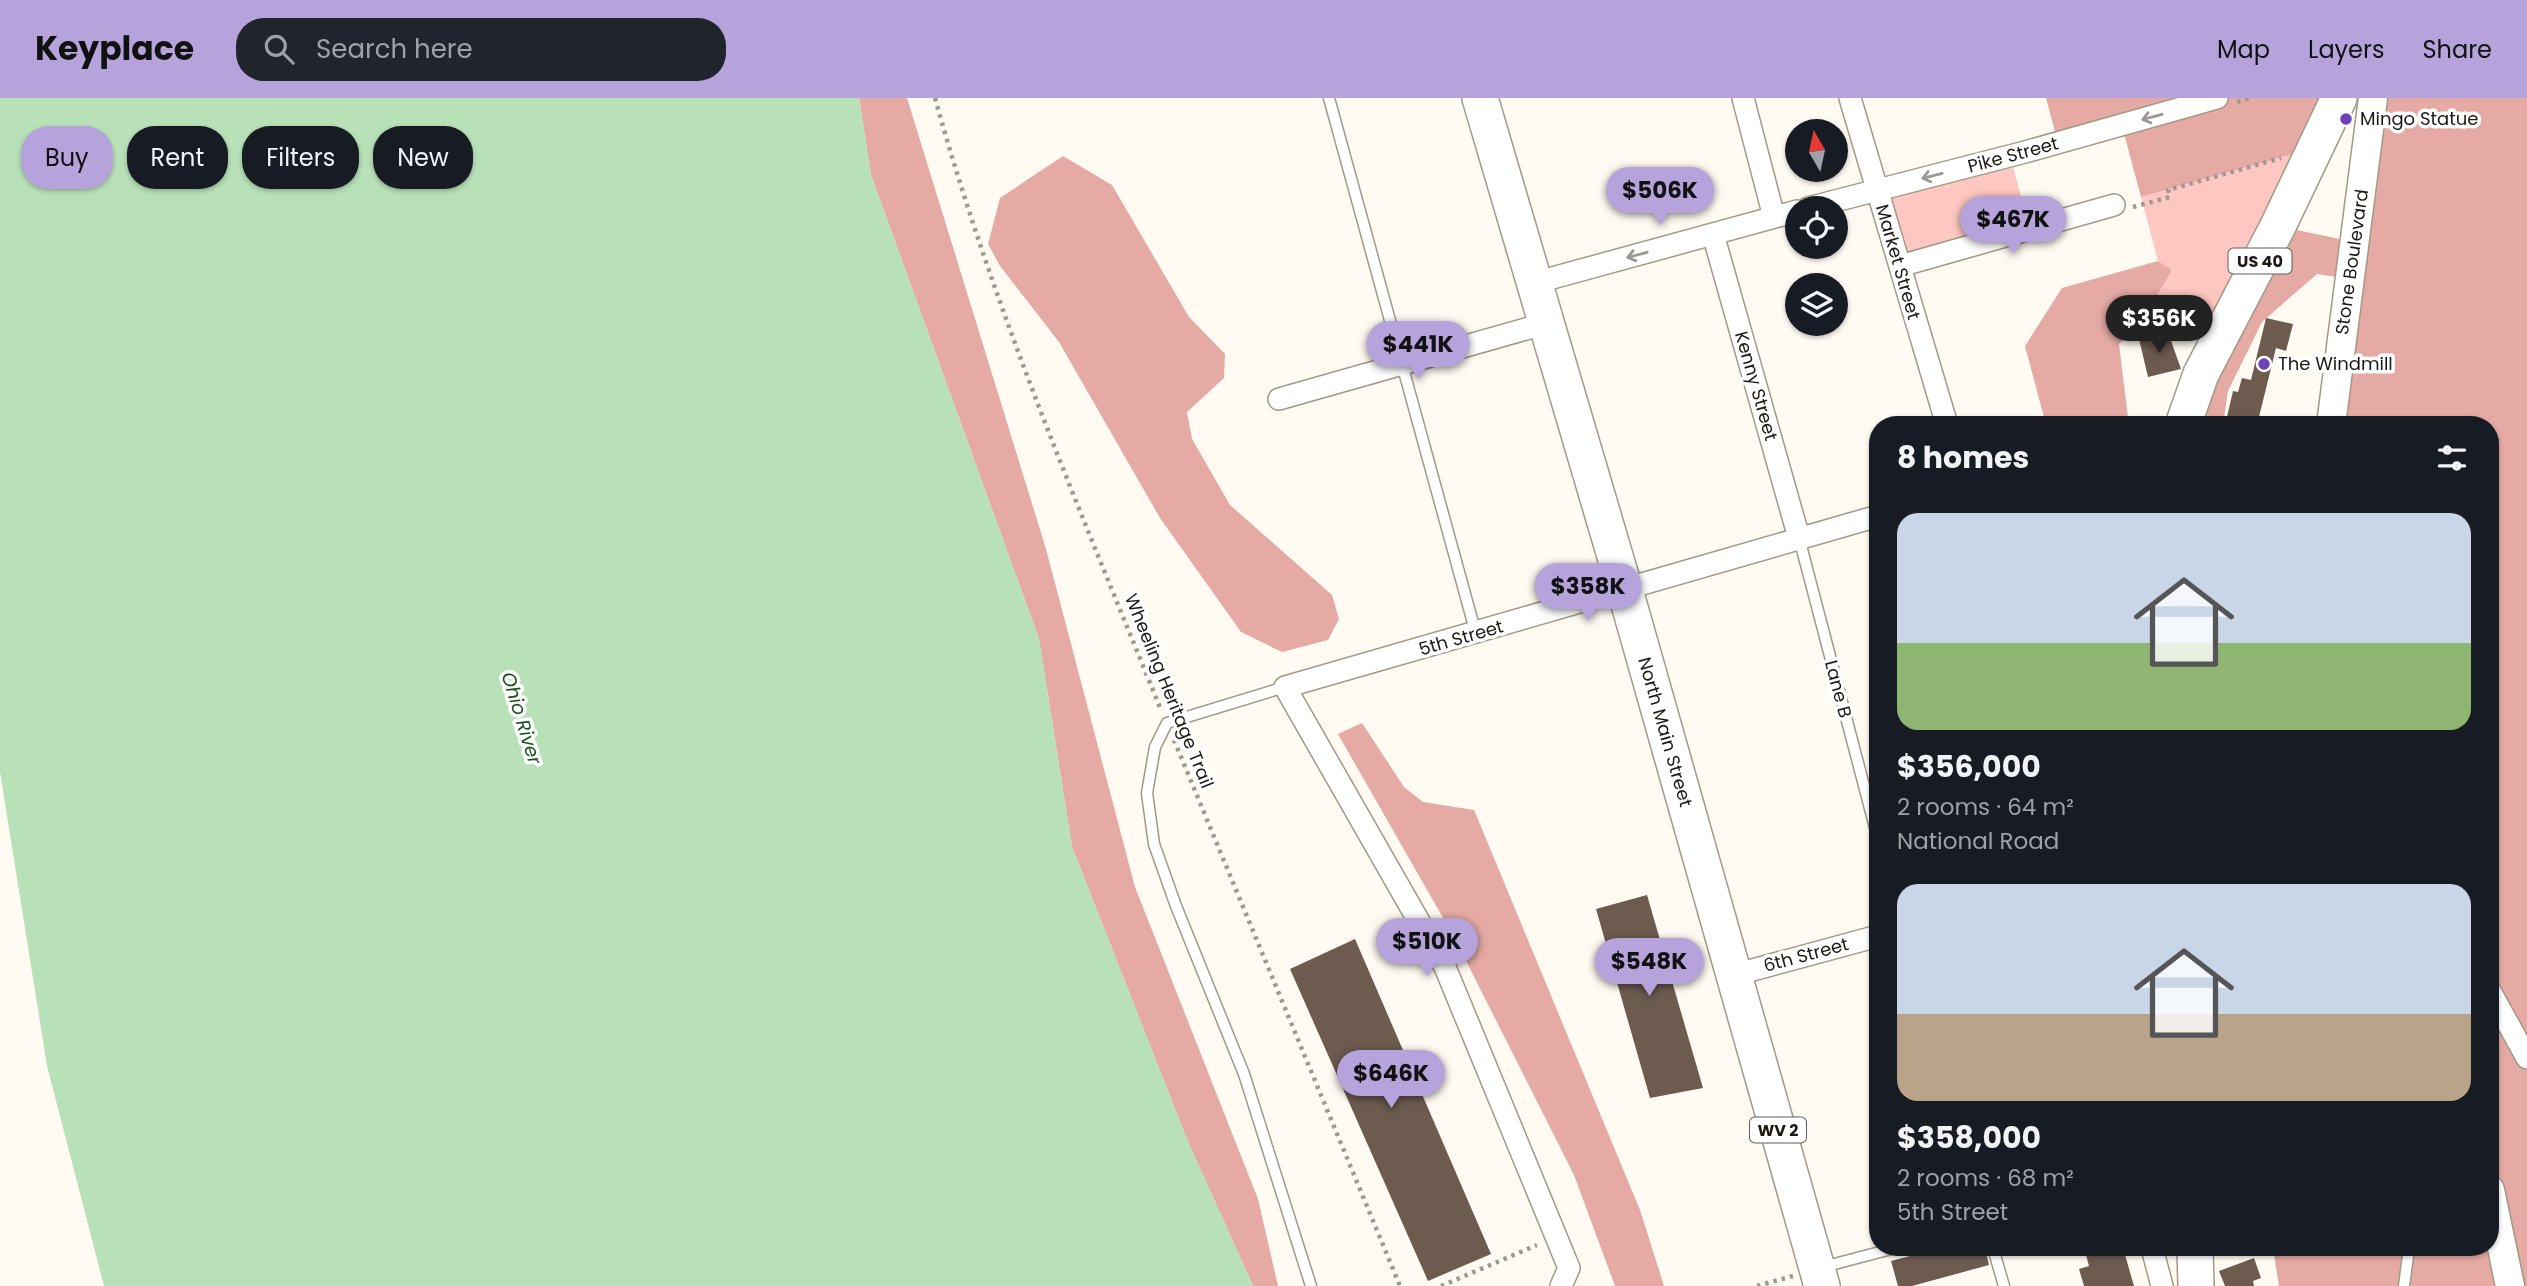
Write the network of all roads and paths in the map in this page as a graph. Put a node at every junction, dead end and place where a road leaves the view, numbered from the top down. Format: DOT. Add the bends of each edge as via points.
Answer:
graph roads {
  1 [pos="935,98"];
  2 [pos="1329,98"];
  3 [pos="1480,98"];
  4 [pos="1743,98"];
  5 [pos="1850,98"];
  6 [pos="2217,98"];
  7 [pos="2339,98"];
  8 [pos="2373,98"];
  9 [pos="2294,155"];
  10 [pos="1877,190"];
  11 [pos="1848,198"];
  12 [pos="2123,206"];
  13 [pos="1785,214"];
  14 [pos="1774,217"];
  15 [pos="1713,234"];
  16 [pos="1900,266"];
  17 [pos="1534,283"];
  18 [pos="1547,323"];
  19 [pos="1402,363"];
  20 [pos="1279,399"];
  21 [pos="1944,416"];
  22 [pos="2186,416"];
  23 [pos="2332,416"];
  24 [pos="1869,519"];
  25 [pos="1799,538"];
  26 [pos="1625,590"];
  27 [pos="1476,634"];
  28 [pos="1285,687"];
  29 [pos="1167,723"];
  30 [pos="1869,805"];
  31 [pos="1869,938"];
  32 [pos="1734,975"];
  33 [pos="2499,1007"];
  34 [pos="2527,1058"];
  35 [pos="2499,1233"];
  36 [pos="1556,1237"];
  37 [pos="1875,1256"];
  38 [pos="1995,1256"];
  39 [pos="2153,1256"];
  40 [pos="2195,1256"];
  41 [pos="2408,1256"];
  42 [pos="1819,1278"];
  43 [pos="1311,1286"];
  44 [pos="1401,1286"];
  45 [pos="1441,1286"];
  46 [pos="1561,1286"];
  47 [pos="1756,1286"];
  48 [pos="2004,1286"];
  49 [pos="2162,1286"];
  50 [pos="2196,1286"];
  51 [pos="2404,1286"];
  52 [pos="2510,1286"];
  1 -- 29 [label="path, Wheeling Heritage Trail" via="1035,401"];
  2 -- 19 [label="lane"];
  3 -- 17 [label="main road, North Main Street / WV 2"];
  4 -- 14 [label="street"];
  5 -- 10 [label="street, Market Street"];
  6 -- 10 [label="street, Pike Street, one-way"];
  7 -- 22 [label="main road, US 40" via="2201,374"];
  8 -- 23 [label="street, Stone Boulevard"];
  9 -- 12 [label="path" via="2168,190 2170,197"];
  10 -- 11 [label="street, Pike Street"];
  10 -- 16 [label="street, Market Street"];
  12 -- 16 [label="street"];
  13 -- 14 [label="street"];
  14 -- 15 [label="street"];
  15 -- 17 [label="street, one-way"];
  15 -- 25 [label="street, Kenny Street"];
  16 -- 21 [label="street, Market Street"];
  17 -- 18 [label="main road, North Main Street / WV 2"];
  18 -- 19 [label="street"];
  18 -- 26 [label="main road, North Main Street / WV 2"];
  19 -- 20 [label="street"];
  19 -- 27 [label="lane"];
  24 -- 25 [label="street, 5th Street"];
  25 -- 26 [label="street, 5th Street"];
  25 -- 30 [label="lane, Lane B"];
  26 -- 27 [label="street, 5th Street"];
  26 -- 32 [label="main road, North Main Street / WV 2"];
  27 -- 28 [label="street, 5th Street"];
  28 -- 29 [label="lane"];
  28 -- 36 [label="street" via="1445,967"];
  29 -- 43 [label="lane" via="1155,747 1147,793 1154,844 1244,1073"];
  29 -- 44 [label="path, Wheeling Heritage Trail"];
  31 -- 32 [label="street, 6th Street"];
  32 -- 42 [label="main road, North Main Street / WV 2"];
  33 -- 34 [label="street"];
  35 -- 52 [label="street"];
  36 -- 45 [label="path"];
  36 -- 46 [label="street" via="1569,1268"];
  37 -- 42 [label="lane"];
  38 -- 48 [label="lane"];
  39 -- 49 [label="street"];
  40 -- 50 [label="main road"];
  41 -- 51 [label="lane"];
  42 -- 47 [label="path"];
}
